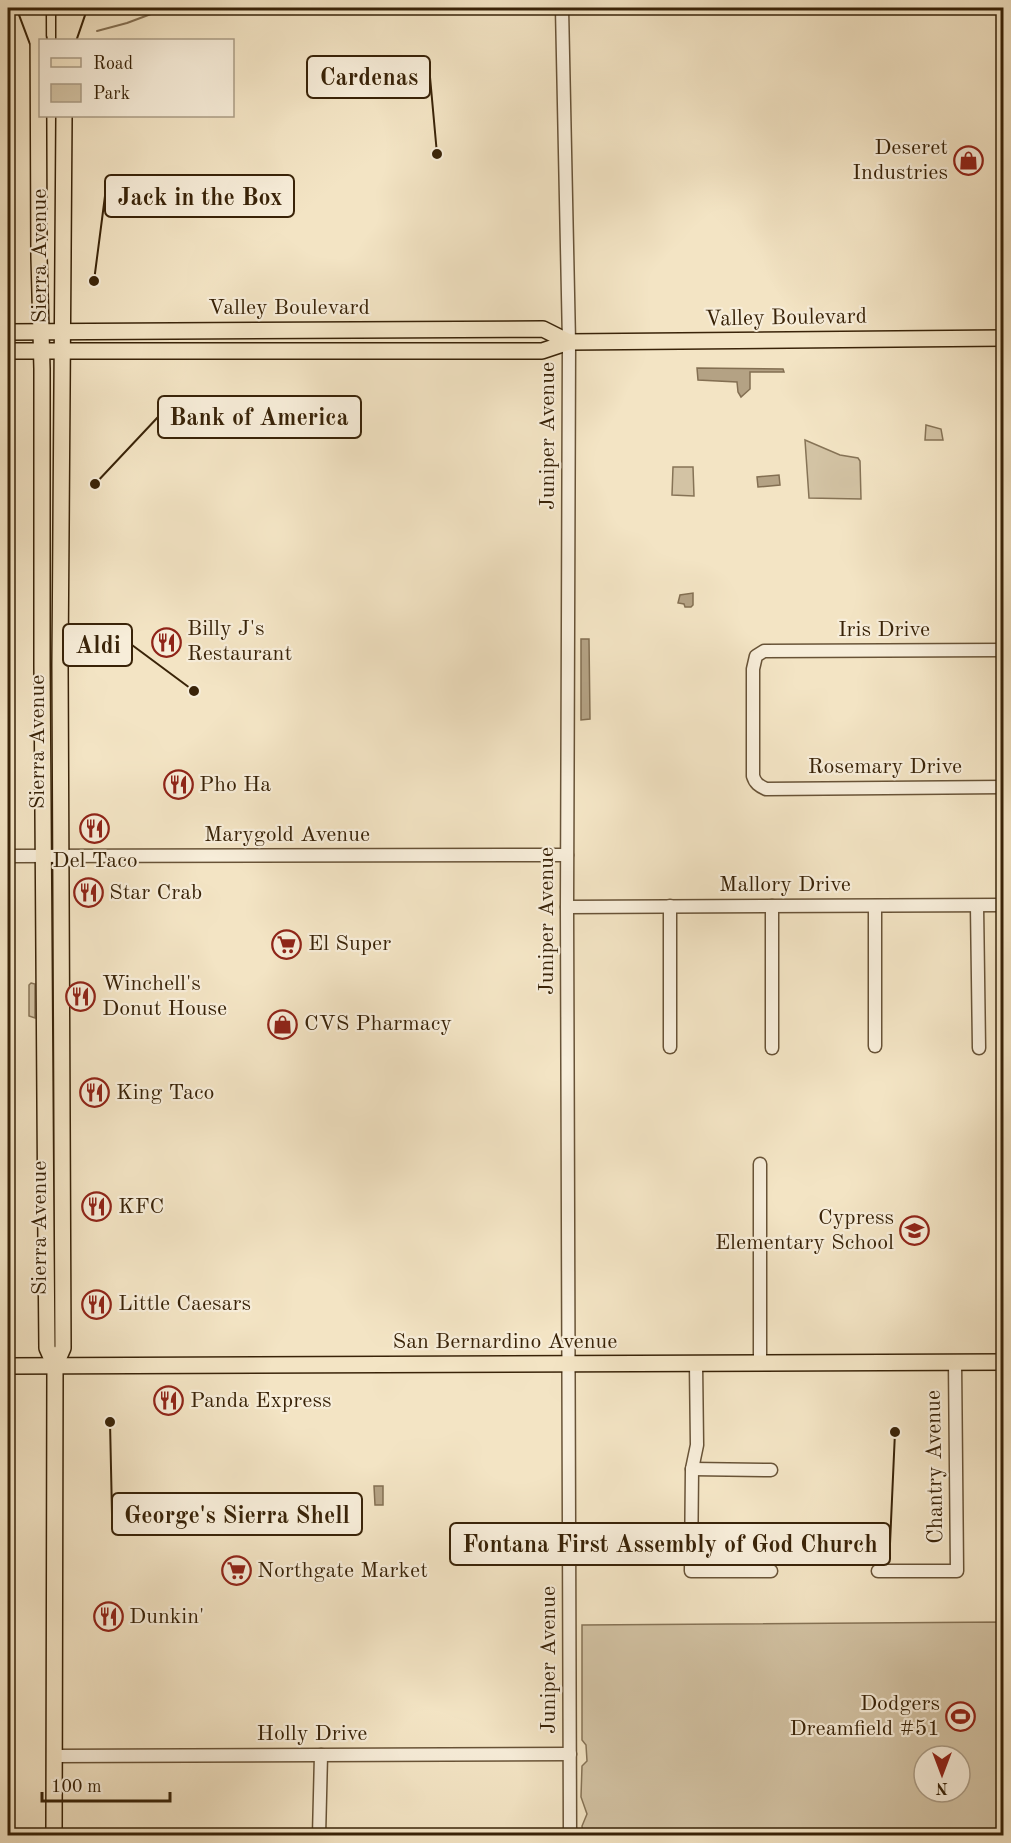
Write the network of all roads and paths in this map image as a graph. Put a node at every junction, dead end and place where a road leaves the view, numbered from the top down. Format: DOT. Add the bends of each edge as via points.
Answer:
graph roads {
  1 [pos="26,8"];
  2 [pos="38,8"];
  3 [pos="64,8"];
  4 [pos="78,8"];
  5 [pos="562,8"];
  6 [pos="66,39"];
  7 [pos="66,39"];
  8 [pos="38,40"];
  9 [pos="64,117"];
  10 [pos="8,332"];
  11 [pos="40,333"];
  12 [pos="63,333"];
  13 [pos="1004,338"];
  14 [pos="568,342"];
  15 [pos="8,351"];
  16 [pos="42,351"];
  17 [pos="62,351"];
  18 [pos="1004,650"];
  19 [pos="1004,787"];
  20 [pos="766,789"];
  21 [pos="567,855"];
  22 [pos="8,856"];
  23 [pos="43,856"];
  24 [pos="61,856"];
  25 [pos="669,906"];
  26 [pos="772,906"];
  27 [pos="875,906"];
  28 [pos="977,906"];
  29 [pos="1004,906"];
  30 [pos="567,907"];
  31 [pos="875,1046"];
  32 [pos="670,1047"];
  33 [pos="772,1048"];
  34 [pos="979,1048"];
  35 [pos="44,1080"];
  36 [pos="760,1164"];
  37 [pos="62,1170"];
  38 [pos="955,1362"];
  39 [pos="1004,1362"];
  40 [pos="760,1363"];
  41 [pos="568,1364"];
  42 [pos="696,1364"];
  43 [pos="8,1366"];
  44 [pos="55,1366"];
  45 [pos="692,1469"];
  46 [pos="771,1470"];
  47 [pos="771,1571"];
  48 [pos="878,1571"];
  49 [pos="570,1754"];
  50 [pos="321,1755"];
  51 [pos="54,1756"];
  52 [pos="54,1836"];
  53 [pos="320,1836"];
  54 [pos="570,1836"];
  1 -- 8 [label="highway"];
  2 -- 8 [label="main road, Sierra Avenue"];
  3 -- 6 [label="main road"];
  4 -- 7 [label="highway"];
  5 -- 14 [label="street, Juniper Avenue"];
  8 -- 11 [label="main road, Sierra Avenue"];
  9 -- 12 [label="main road, Sierra Avenue"];
  10 -- 11 [label="main road, Valley Boulevard"];
  11 -- 12 [label="main road, Valley Boulevard"];
  11 -- 16 [label="main road, Sierra Avenue"];
  12 -- 14 [label="main road, Valley Boulevard" via="543,329"];
  12 -- 17 [label="main road, Sierra Avenue"];
  13 -- 14 [label="main road, Valley Boulevard"];
  14 -- 17 [label="main road, Valley Boulevard" via="542,351"];
  14 -- 21 [label="street, Juniper Avenue"];
  15 -- 16 [label="main road, Valley Boulevard"];
  16 -- 17 [label="main road, Valley Boulevard"];
  16 -- 23 [label="main road, Sierra Avenue"];
  17 -- 24 [label="main road, Sierra Avenue"];
  18 -- 20 [label="street, Iris Drive" via="764,651 756,656 753,669 753,776"];
  19 -- 20 [label="street, Rosemary Drive"];
  21 -- 24 [label="street, Marygold Avenue"];
  21 -- 30 [label="street, Juniper Avenue"];
  22 -- 23 [label="street, Marygold Avenue"];
  23 -- 24 [label="street, Marygold Avenue"];
  23 -- 35 [label="main road, Sierra Avenue"];
  24 -- 37 [label="main road, Sierra Avenue"];
  25 -- 26 [label="street, Mallory Drive"];
  25 -- 30 [label="street, Mallory Drive"];
  25 -- 32 [label="street"];
  26 -- 27 [label="street, Mallory Drive"];
  26 -- 33 [label="street"];
  27 -- 28 [label="street, Mallory Drive"];
  27 -- 31 [label="street"];
  28 -- 29 [label="street, Mallory Drive"];
  28 -- 34 [label="street"];
  30 -- 41 [label="street, Juniper Avenue"];
  35 -- 37 [label="main road" via="54,1082 55,1147"];
  35 -- 44 [label="main road, Sierra Avenue" via="47,1348"];
  36 -- 40 [label="street"];
  37 -- 44 [label="main road, Sierra Avenue" via="63,1348"];
  38 -- 39 [label="main road, San Bernardino Avenue"];
  38 -- 40 [label="main road, San Bernardino Avenue"];
  38 -- 48 [label="street, Chantry Avenue" via="957,1571"];
  40 -- 42 [label="main road, San Bernardino Avenue"];
  41 -- 42 [label="main road, San Bernardino Avenue"];
  41 -- 44 [label="main road, San Bernardino Avenue"];
  41 -- 49 [label="street, Juniper Avenue"];
  42 -- 45 [label="street" via="697,1445"];
  43 -- 44 [label="main road, San Bernardino Avenue"];
  44 -- 51 [label="main road, Sierra Avenue"];
  45 -- 46 [label="street"];
  45 -- 47 [label="street" via="691,1571"];
  49 -- 50 [label="street, Holly Drive"];
  49 -- 54 [label="street, Juniper Avenue"];
  50 -- 51 [label="street, Holly Drive"];
  50 -- 53 [label="street"];
  51 -- 52 [label="main road, Sierra Avenue"];
}
